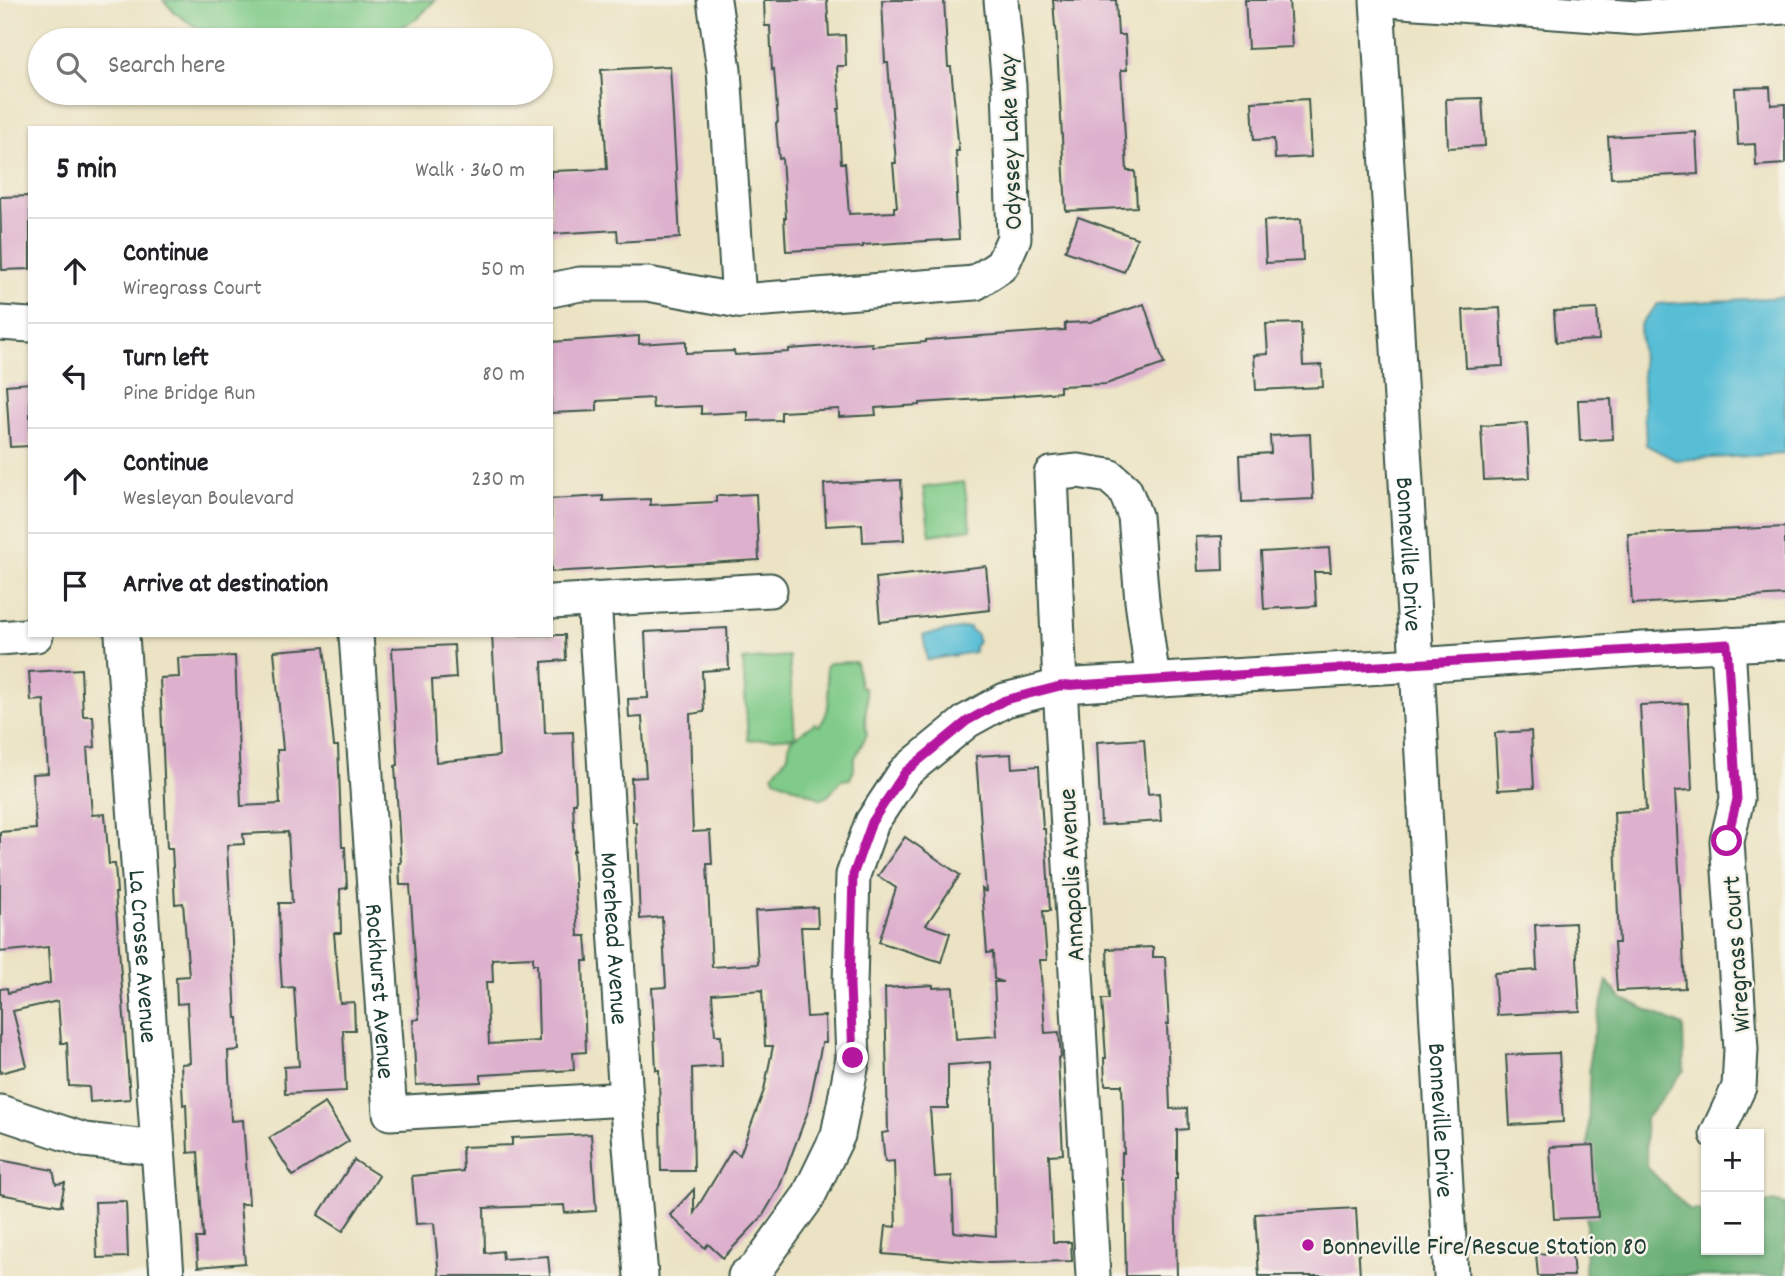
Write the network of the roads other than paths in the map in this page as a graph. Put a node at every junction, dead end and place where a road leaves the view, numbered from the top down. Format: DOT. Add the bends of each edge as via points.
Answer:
graph roads {
  1 [pos="714,0"];
  2 [pos="1001,0"];
  3 [pos="1377,0"];
  4 [pos="1388,0"];
  5 [pos="1785,7"];
  6 [pos="553,290"];
  7 [pos="739,301"];
  8 [pos="0,323"];
  9 [pos="28,325"];
  10 [pos="769,590"];
  11 [pos="594,599"];
  12 [pos="553,602"];
  13 [pos="28,636"];
  14 [pos="122,637"];
  15 [pos="356,637"];
  16 [pos="0,638"];
  17 [pos="1785,642"];
  18 [pos="1727,644"];
  19 [pos="1417,665"];
  20 [pos="1153,681"];
  21 [pos="1060,686"];
  22 [pos="626,1099"];
  23 [pos="0,1112"];
  24 [pos="1719,1129"];
  25 [pos="157,1147"];
  26 [pos="167,1276"];
  27 [pos="641,1276"];
  28 [pos="745,1276"];
  29 [pos="1093,1276"];
  30 [pos="1451,1276"];
  1 -- 7 [label="street" via="724,71"];
  2 -- 7 [label="street, Odyssey Lake Way" via="1014,238 1002,265 975,283"];
  3 -- 19 [label="street, Bonneville Drive"];
  4 -- 5 [label="street" via="1637,18"];
  6 -- 7 [label="street, Odyssey Lake Way" via="580,284 648,284"];
  8 -- 9 [label="street"];
  10 -- 11 [label="street"];
  11 -- 12 [label="street"];
  11 -- 22 [label="street, Morehead Avenue"];
  13 -- 16 [label="street"];
  14 -- 25 [label="street, La Crosse Avenue"];
  15 -- 22 [label="street, Rockhurst Avenue" via="390,1113"];
  17 -- 18 [label="street"];
  18 -- 19 [label="street"];
  18 -- 24 [label="street, Wiregrass Court" via="1737,799 1727,841 1741,1049 1739,1087"];
  19 -- 20 [label="street"];
  19 -- 30 [label="street, Bonneville Drive"];
  20 -- 21 [label="street"];
  20 -- 21 [label="street, Annapolis Avenue" via="1135,516 1125,490 1109,477 1078,471 1051,474"];
  21 -- 28 [label="street" via="1005,700 967,721 905,772 872,822 853,875 853,1058 838,1135 808,1197 756,1269"];
  21 -- 29 [label="street, Annapolis Avenue"];
  22 -- 27 [label="street, Morehead Avenue"];
  23 -- 25 [label="street" via="85,1140"];
  25 -- 26 [label="street, La Crosse Avenue"];
}
